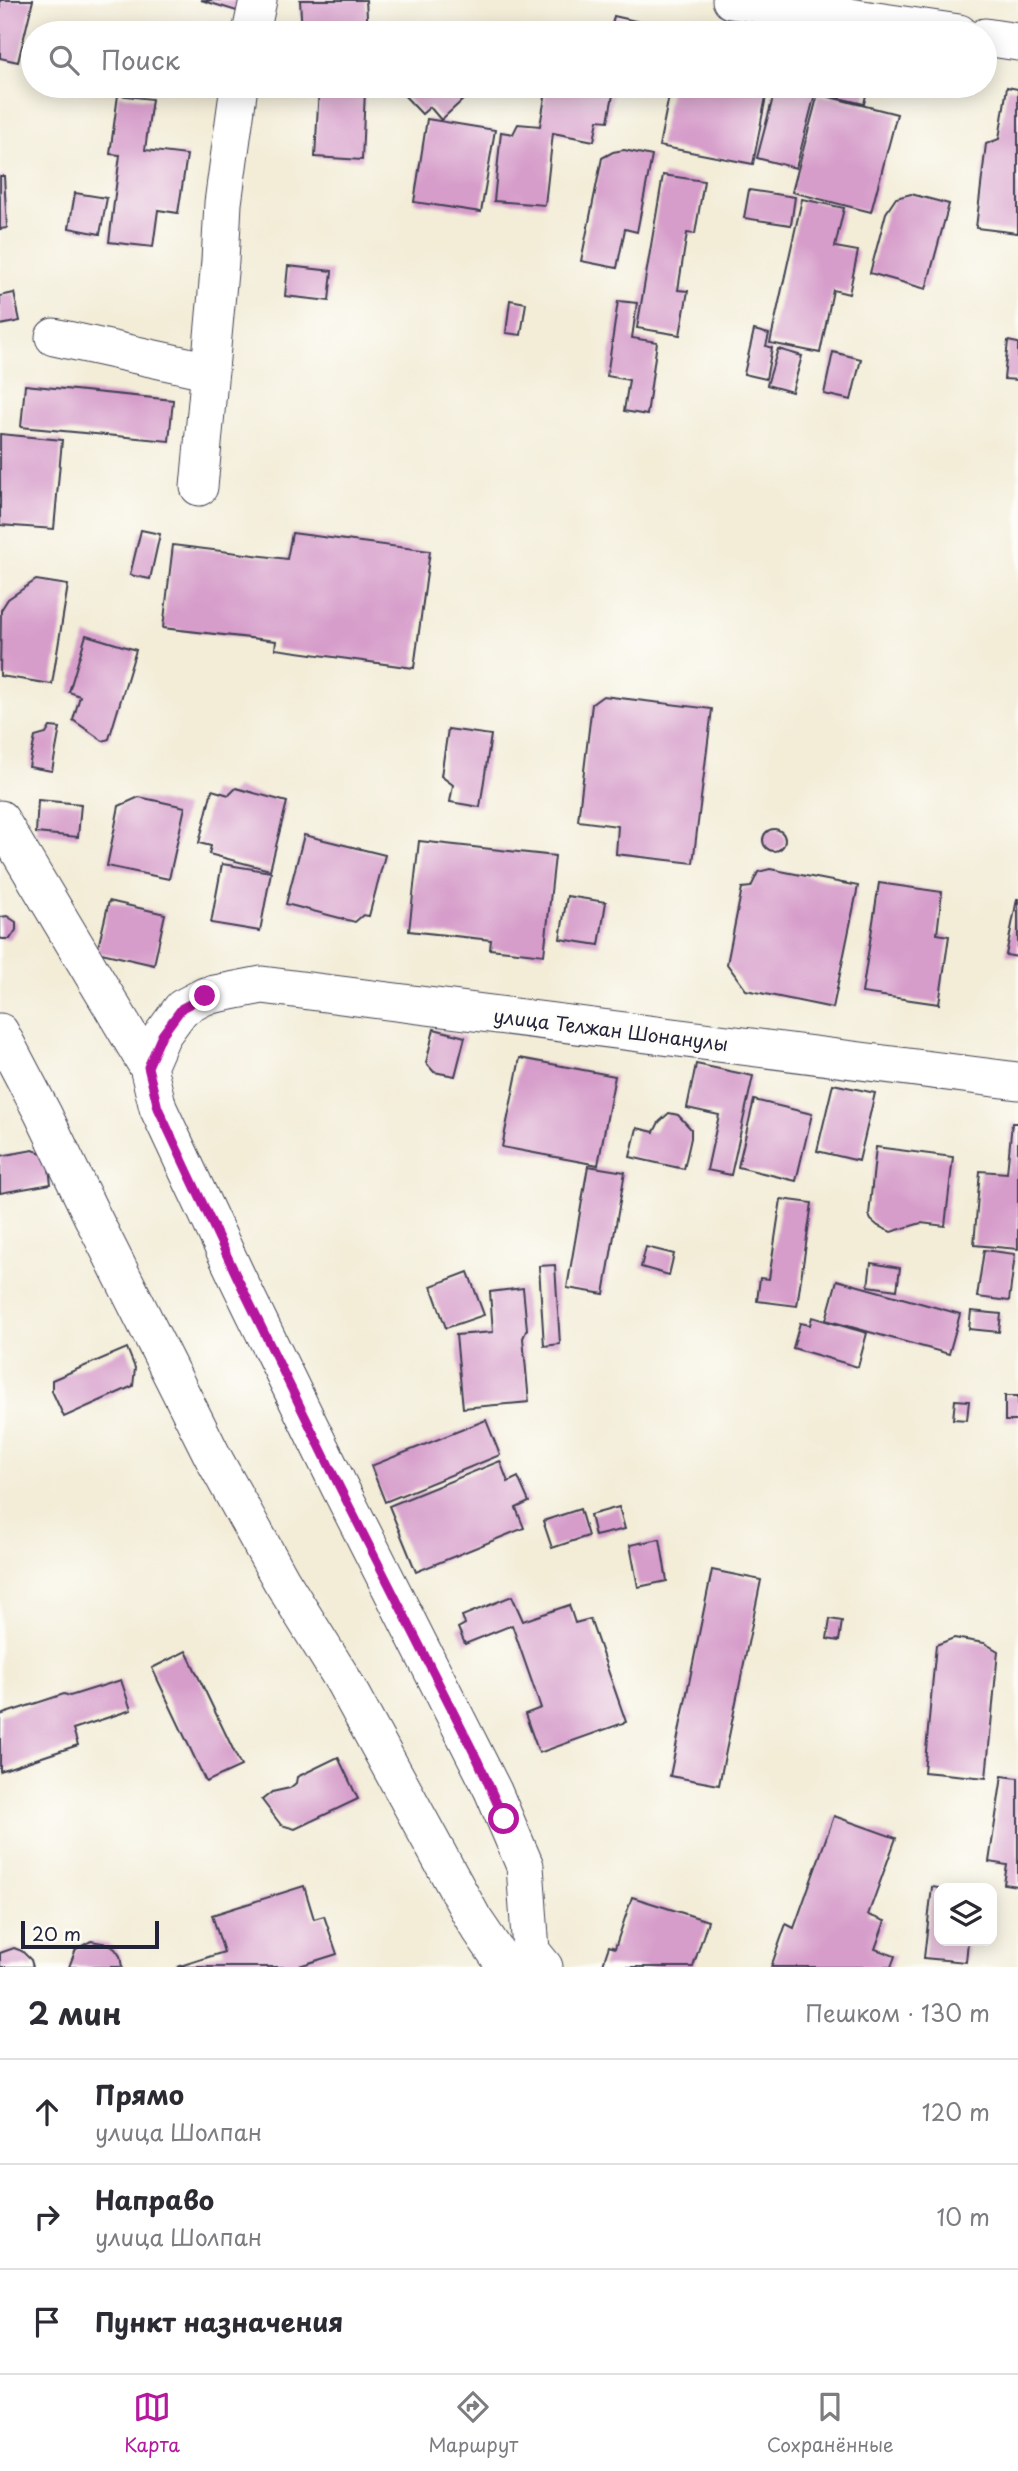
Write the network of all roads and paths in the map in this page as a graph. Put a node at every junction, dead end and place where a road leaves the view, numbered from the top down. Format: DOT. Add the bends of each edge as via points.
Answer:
graph roads {
  1 [pos="258,0"];
  2 [pos="731,0"];
  3 [pos="254,21"];
  4 [pos="876,21"];
  5 [pos="997,39"];
  6 [pos="1018,42"];
  7 [pos="237,98"];
  8 [pos="54,337"];
  9 [pos="210,371"];
  10 [pos="199,487"];
  11 [pos="0,819"];
  12 [pos="0,1032"];
  13 [pos="148,1067"];
  14 [pos="1018,1081"];
  15 [pos="506,1967"];
  16 [pos="544,1967"];
  1 -- 3 [label="street"];
  2 -- 4 [label="street"];
  5 -- 6 [label="street"];
  7 -- 9 [label="street" via="222,203"];
  8 -- 9 [label="street"];
  9 -- 10 [label="street"];
  11 -- 13 [label="street"];
  12 -- 15 [label="street" via="214,1459 281,1580 344,1680 474,1920"];
  13 -- 14 [label="street, улица Телжан Шонанулы" via="162,1035 182,1008 205,996 262,985"];
  13 -- 16 [label="street" via="158,1108 237,1277 493,1791 526,1866 531,1951"];
}
